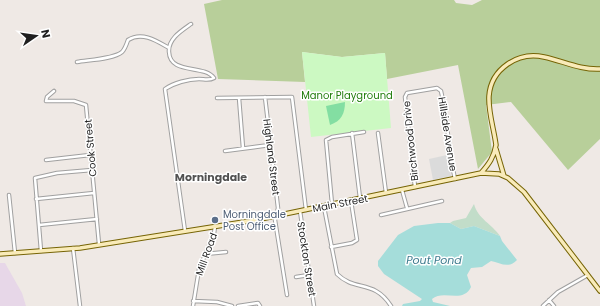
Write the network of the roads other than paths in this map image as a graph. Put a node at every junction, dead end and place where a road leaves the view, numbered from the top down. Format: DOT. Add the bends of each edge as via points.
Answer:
graph roads {
  1 [pos="191,24"];
  2 [pos="169,48"];
  3 [pos="77,62"];
  4 [pos="600,69"];
  5 [pos="440,89"];
  6 [pos="54,91"];
  7 [pos="265,97"];
  8 [pos="217,98"];
  9 [pos="239,98"];
  10 [pos="364,132"];
  11 [pos="352,133"];
  12 [pos="378,133"];
  13 [pos="270,145"];
  14 [pos="496,145"];
  15 [pos="243,148"];
  16 [pos="225,151"];
  17 [pos="90,155"];
  18 [pos="46,160"];
  19 [pos="92,170"];
  20 [pos="481,173"];
  21 [pos="504,176"];
  22 [pos="455,179"];
  23 [pos="415,188"];
  24 [pos="402,190"];
  25 [pos="94,193"];
  26 [pos="386,194"];
  27 [pos="9,195"];
  28 [pos="36,199"];
  29 [pos="360,200"];
  30 [pos="351,201"];
  31 [pos="442,201"];
  32 [pos="333,205"];
  33 [pos="324,207"];
  34 [pos="407,208"];
  35 [pos="306,210"];
  36 [pos="300,211"];
  37 [pos="381,215"];
  38 [pos="277,216"];
  39 [pos="97,218"];
  40 [pos="39,225"];
  41 [pos="215,226"];
  42 [pos="185,231"];
  43 [pos="99,244"];
  44 [pos="331,247"];
  45 [pos="73,248"];
  46 [pos="41,252"];
  47 [pos="226,252"];
  48 [pos="15,253"];
  49 [pos="0,254"];
  50 [pos="206,254"];
  51 [pos="309,275"];
  52 [pos="588,275"];
  53 [pos="296,277"];
  54 [pos="600,291"];
  55 [pos="286,295"];
  56 [pos="549,300"];
  57 [pos="193,301"];
  58 [pos="80,306"];
  59 [pos="193,306"];
  60 [pos="232,306"];
  61 [pos="238,306"];
  62 [pos="260,306"];
  63 [pos="314,306"];
  64 [pos="391,306"];
  65 [pos="543,306"];
  66 [pos="554,306"];
  1 -- 2 [label="street" via="172,39"];
  2 -- 3 [label="street" via="138,36 128,40 123,51 119,53"];
  2 -- 42 [label="street" via="170,58 175,64 196,69 214,78 192,80 166,88 164,93"];
  4 -- 14 [label="main road" via="581,68 534,56 519,58 508,64 496,76 490,94"];
  5 -- 22 [label="street, Hillside Avenue"];
  5 -- 23 [label="street, Birchwood Drive" via="406,94 410,157"];
  6 -- 17 [label="street, Cook Street" via="46,100 74,100 86,104"];
  7 -- 9 [label="street"];
  7 -- 13 [label="street, Highland Street"];
  7 -- 35 [label="street" via="292,98"];
  8 -- 9 [label="street"];
  9 -- 15 [label="street"];
  10 -- 11 [label="street"];
  11 -- 29 [label="street"];
  11 -- 32 [label="street" via="326,140"];
  12 -- 26 [label="street"];
  13 -- 15 [label="street"];
  13 -- 38 [label="street, Highland Street"];
  14 -- 20 [label="main road" via="492,159"];
  14 -- 21 [label="main road"];
  15 -- 16 [label="street"];
  17 -- 18 [label="street"];
  17 -- 19 [label="street, Cook Street"];
  19 -- 25 [label="street, Cook Street"];
  19 -- 28 [label="street" via="35,178"];
  20 -- 21 [label="main road, Main Street"];
  20 -- 22 [label="main road, Main Street"];
  21 -- 52 [label="main road" via="524,192"];
  22 -- 23 [label="main road, Main Street"];
  23 -- 24 [label="main road, Main Street"];
  24 -- 26 [label="main road, Main Street"];
  24 -- 34 [label="street"];
  25 -- 28 [label="street"];
  25 -- 39 [label="street, Cook Street"];
  26 -- 29 [label="main road, Main Street"];
  27 -- 48 [label="street"];
  28 -- 40 [label="street"];
  29 -- 30 [label="main road, Main Street"];
  30 -- 32 [label="main road, Main Street"];
  30 -- 44 [label="street" via="356,242"];
  31 -- 34 [label="street"];
  32 -- 33 [label="main road, Main Street"];
  33 -- 35 [label="main road, Main Street"];
  33 -- 44 [label="street"];
  34 -- 37 [label="street"];
  35 -- 36 [label="main road, Main Street"];
  36 -- 38 [label="main road, Main Street"];
  36 -- 51 [label="street, Stockton Street"];
  38 -- 41 [label="main road, Main Street"];
  38 -- 55 [label="street, Highland Street"];
  39 -- 40 [label="street"];
  39 -- 43 [label="street, Cook Street"];
  40 -- 46 [label="street"];
  41 -- 42 [label="main road, Main Street"];
  41 -- 50 [label="street, Mill Road"];
  42 -- 43 [label="main road, Main Street"];
  43 -- 45 [label="main road, Main Street"];
  44 -- 64 [label="street" via="339,276 349,282 377,290"];
  45 -- 46 [label="main road, Main Street"];
  45 -- 58 [label="street"];
  46 -- 48 [label="main road, Main Street"];
  47 -- 50 [label="street"];
  48 -- 49 [label="main road, Main Street"];
  50 -- 57 [label="street, Mill Road" via="199,269"];
  51 -- 53 [label="street"];
  51 -- 63 [label="street, Stockton Street"];
  52 -- 54 [label="main road"];
  52 -- 56 [label="street"];
  56 -- 65 [label="street"];
  56 -- 66 [label="street"];
  57 -- 59 [label="street, Mill Road"];
  57 -- 60 [label="street" via="218,302"];
  61 -- 62 [label="street" via="254,303"];
}
